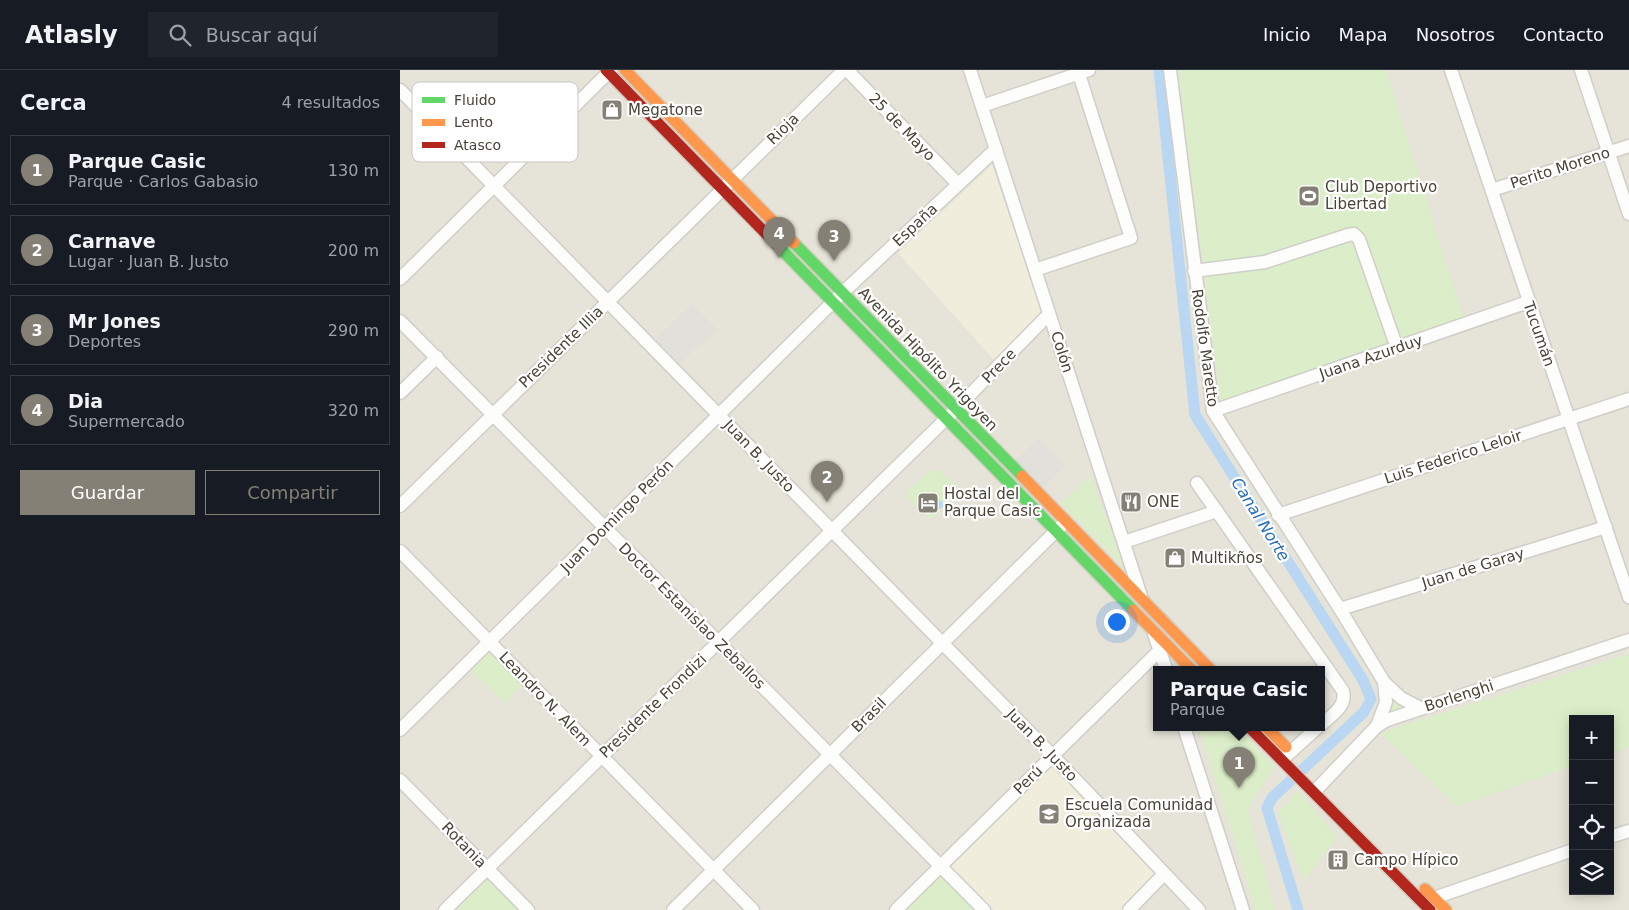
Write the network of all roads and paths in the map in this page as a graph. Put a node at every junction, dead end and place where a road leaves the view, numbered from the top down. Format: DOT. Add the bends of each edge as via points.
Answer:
graph roads {
  1 [pos="624,70"];
  2 [pos="845,70"];
  3 [pos="970,70"];
  4 [pos="1170,70"];
  5 [pos="1452,70"];
  6 [pos="1581,70"];
  7 [pos="609,71"];
  8 [pos="1084,72"];
  9 [pos="400,90"];
  10 [pos="412,102"];
  11 [pos="578,102"];
  12 [pos="982,106"];
  13 [pos="1629,146"];
  14 [pos="996,149"];
  15 [pos="1609,153"];
  16 [pos="471,162"];
  17 [pos="519,162"];
  18 [pos="726,183"];
  19 [pos="958,184"];
  20 [pos="495,186"];
  21 [pos="1492,190"];
  22 [pos="1629,214"];
  23 [pos="1035,270"];
  24 [pos="1194,271"];
  25 [pos="400,279"];
  26 [pos="838,297"];
  27 [pos="607,302"];
  28 [pos="1528,302"];
  29 [pos="1050,314"];
  30 [pos="400,321"];
  31 [pos="1397,348"];
  32 [pos="437,357"];
  33 [pos="400,393"];
  34 [pos="1629,399"];
  35 [pos="1213,412"];
  36 [pos="952,413"];
  37 [pos="492,415"];
  38 [pos="719,415"];
  39 [pos="1568,419"];
  40 [pos="1197,483"];
  41 [pos="400,506"];
  42 [pos="1217,511"];
  43 [pos="1278,514"];
  44 [pos="1061,525"];
  45 [pos="1606,527"];
  46 [pos="604,529"];
  47 [pos="831,532"];
  48 [pos="1124,542"];
  49 [pos="400,551"];
  50 [pos="1629,597"];
  51 [pos="1143,602"];
  52 [pos="1340,609"];
  53 [pos="1154,633"];
  54 [pos="1629,640"];
  55 [pos="489,642"];
  56 [pos="718,642"];
  57 [pos="942,643"];
  58 [pos="1160,650"];
  59 [pos="1165,666"];
  60 [pos="1188,666"];
  61 [pos="1207,666"];
  62 [pos="1384,682"];
  63 [pos="1420,708"];
  64 [pos="1325,721"];
  65 [pos="1377,726"];
  66 [pos="400,730"];
  67 [pos="1185,731"];
  68 [pos="1254,731"];
  69 [pos="1269,731"];
  70 [pos="1314,731"];
  71 [pos="830,754"];
  72 [pos="1053,756"];
  73 [pos="602,757"];
  74 [pos="1290,759"];
  75 [pos="400,780"];
  76 [pos="1316,784"];
  77 [pos="1354,816"];
  78 [pos="1629,831"];
  79 [pos="1614,836"];
  80 [pos="1569,852"];
  81 [pos="941,866"];
  82 [pos="487,869"];
  83 [pos="713,870"];
  84 [pos="1164,874"];
  85 [pos="1430,904"];
  86 [pos="445,910"];
  87 [pos="528,910"];
  88 [pos="673,910"];
  89 [pos="753,910"];
  90 [pos="896,910"];
  91 [pos="984,910"];
  92 [pos="1129,910"];
  93 [pos="1199,910"];
  94 [pos="1243,910"];
  95 [pos="1446,910"];
  1 -- 18 [label="street, Avenida Hipólito Yrigoyen"];
  2 -- 18 [label="street, Rioja"];
  2 -- 19 [label="street, 25 de Mayo"];
  3 -- 12 [label="street, Colón"];
  4 -- 24 [label="street, Rodolfo Maretto"];
  5 -- 21 [label="street, Tucumán"];
  6 -- 15 [label="street"];
  7 -- 11 [label="street"];
  7 -- 18 [label="street, Avenida Hipólito Yrigoyen"];
  8 -- 12 [label="street"];
  8 -- 23 [label="street" via="1131,238"];
  9 -- 10 [label="street, Juan B. Justo"];
  12 -- 14 [label="street, Colón"];
  13 -- 15 [label="street, Perito Moreno"];
  14 -- 19 [label="street, España"];
  14 -- 23 [label="street, Colón"];
  15 -- 21 [label="street, Perito Moreno"];
  15 -- 22 [label="street"];
  16 -- 20 [label="street, Juan B. Justo"];
  17 -- 20 [label="street"];
  18 -- 26 [label="street, Avenida Hipólito Yrigoyen"];
  18 -- 27 [label="street, Presidente Illia"];
  19 -- 26 [label="street, España"];
  20 -- 25 [label="street"];
  20 -- 27 [label="street, Juan B. Justo"];
  21 -- 28 [label="street, Tucumán"];
  23 -- 29 [label="street, Colón"];
  24 -- 31 [label="street" via="1265,262 1354,234 1359,239"];
  24 -- 35 [label="street, Rodolfo Maretto"];
  26 -- 36 [label="street, Avenida Hipólito Yrigoyen"];
  26 -- 38 [label="street, Juan Domingo Perón"];
  27 -- 37 [label="street, Presidente Illia"];
  27 -- 38 [label="street, Juan B. Justo"];
  28 -- 31 [label="street, Juana Azurduy"];
  28 -- 39 [label="street, Tucumán"];
  29 -- 36 [label="street, Prece"];
  29 -- 48 [label="street, Colón"];
  30 -- 32 [label="street, Doctor Estanislao Zeballos"];
  31 -- 35 [label="street, Juana Azurduy"];
  32 -- 33 [label="street"];
  32 -- 37 [label="street, Doctor Estanislao Zeballos"];
  34 -- 39 [label="street, Luis Federico Leloir"];
  35 -- 43 [label="street, Rodolfo Maretto"];
  36 -- 44 [label="street, Avenida Hipólito Yrigoyen"];
  36 -- 47 [label="street, Presidente Frondizi"];
  37 -- 41 [label="street, Presidente Illia"];
  37 -- 46 [label="street, Doctor Estanislao Zeballos"];
  38 -- 46 [label="street, Juan Domingo Perón"];
  38 -- 47 [label="street, Juan B. Justo"];
  39 -- 43 [label="street, Luis Federico Leloir"];
  39 -- 45 [label="street, Tucumán"];
  40 -- 42 [label="street"];
  42 -- 48 [label="street"];
  42 -- 64 [label="street" via="1343,691 1343,704"];
  43 -- 52 [label="street, Rodolfo Maretto"];
  44 -- 51 [label="street, Avenida Hipólito Yrigoyen"];
  44 -- 53 [label="street, Avenida Hipólito Yrigoyen"];
  44 -- 57 [label="street, Brasil"];
  45 -- 50 [label="street, Tucumán"];
  45 -- 52 [label="street, Juan de Garay"];
  46 -- 55 [label="street, Juan Domingo Perón"];
  46 -- 56 [label="street, Doctor Estanislao Zeballos"];
  47 -- 56 [label="street, Presidente Frondizi"];
  47 -- 57 [label="street, Juan B. Justo"];
  48 -- 51 [label="street, Colón"];
  49 -- 55 [label="street, Leandro N. Alem"];
  51 -- 53 [label="street, Colón"];
  51 -- 61 [label="street, Avenida Hipólito Yrigoyen"];
  52 -- 62 [label="street, Rodolfo Maretto"];
  53 -- 58 [label="street, Colón"];
  53 -- 60 [label="street, Avenida Hipólito Yrigoyen"];
  54 -- 63 [label="street, Borlenghi"];
  55 -- 66 [label="street, Juan Domingo Perón"];
  55 -- 73 [label="street, Leandro N. Alem"];
  56 -- 71 [label="street, Doctor Estanislao Zeballos"];
  56 -- 73 [label="street, Presidente Frondizi"];
  57 -- 71 [label="street, Brasil"];
  57 -- 72 [label="street, Juan B. Justo"];
  58 -- 59 [label="street, Colón"];
  58 -- 72 [label="street, Perú"];
  62 -- 63 [label="street" via="1401,698"];
  62 -- 65 [label="street" via="1386,702"];
  63 -- 65 [label="street, Borlenghi"];
  65 -- 76 [label="street, Borlenghi"];
  67 -- 94 [label="street"];
  68 -- 74 [label="street"];
  69 -- 74 [label="street"];
  70 -- 74 [label="street"];
  71 -- 81 [label="street, Doctor Estanislao Zeballos"];
  71 -- 83 [label="street, Brasil"];
  72 -- 81 [label="street, Perú"];
  72 -- 84 [label="street, Juan B. Justo"];
  73 -- 82 [label="street, Presidente Frondizi"];
  73 -- 83 [label="street, Leandro N. Alem"];
  74 -- 76 [label="street"];
  75 -- 82 [label="street, Rotania"];
  76 -- 85 [label="street"];
  77 -- 85 [label="street"];
  78 -- 79 [label="street"];
  80 -- 85 [label="street"];
  81 -- 90 [label="street, Perú"];
  81 -- 91 [label="street, Doctor Estanislao Zeballos"];
  82 -- 86 [label="street, Presidente Frondizi"];
  82 -- 87 [label="street, Rotania"];
  83 -- 88 [label="street, Brasil"];
  83 -- 89 [label="street, Leandro N. Alem"];
  84 -- 92 [label="street"];
  84 -- 93 [label="street, Juan B. Justo"];
  85 -- 95 [label="street"];
}
